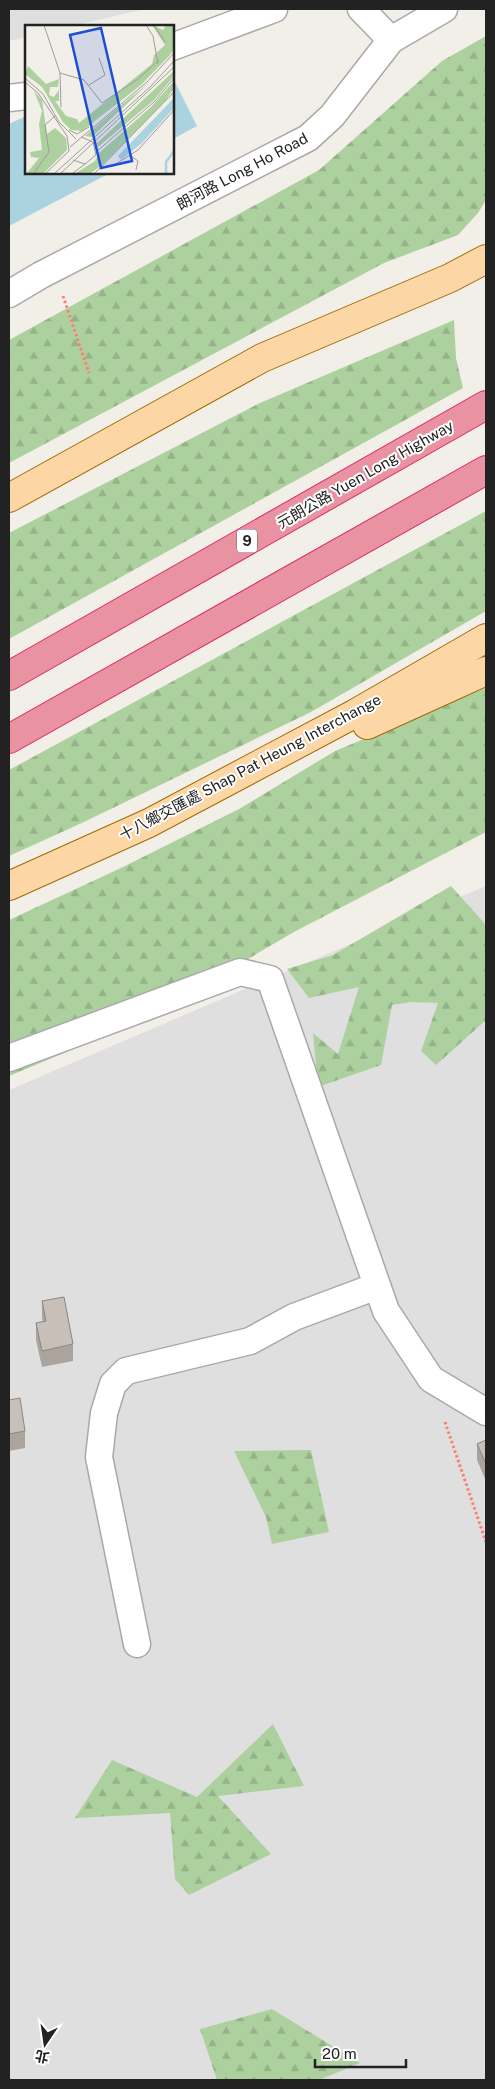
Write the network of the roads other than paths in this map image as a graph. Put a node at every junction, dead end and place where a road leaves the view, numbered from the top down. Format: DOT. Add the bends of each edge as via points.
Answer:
graph roads {
  1 [pos="274,9"];
  2 [pos="361,9"];
  3 [pos="444,9"];
  4 [pos="391,40"];
  5 [pos="174,46"];
  6 [pos="486,259"];
  7 [pos="9,294"];
  8 [pos="486,405"];
  9 [pos="486,470"];
  10 [pos="9,498"];
  11 [pos="486,638"];
  12 [pos="486,671"];
  13 [pos="9,676"];
  14 [pos="9,739"];
  15 [pos="149,823"];
  16 [pos="9,886"];
  17 [pos="9,1058"];
  18 [pos="377,1286"];
  19 [pos="486,1412"];
  20 [pos="137,1644"];
  1 -- 5 [label="street"];
  2 -- 4 [label="street"];
  3 -- 4 [label="street, 朗河路 Long Ho Road"];
  4 -- 7 [label="street, 朗河路 Long Ho Road" via="332,116 308,138"];
  6 -- 10 [label="main road" via="450,278 262,358"];
  8 -- 13 [label="highway, 元朗公路 Yuen Long Highway / 9"];
  9 -- 14 [label="highway"];
  11 -- 15 [label="main road, 十八鄉交匯處 Shap Pat Heung Interchange" via="356,713"];
  12 -- 15 [label="main road"];
  15 -- 16 [label="main road, 十八鄉交匯處 Shap Pat Heung Interchange"];
  17 -- 18 [label="street" via="240,972 270,979"];
  18 -- 19 [label="street" via="386,1311 431,1379"];
  18 -- 20 [label="street" via="294,1316 250,1341 126,1371 113,1384 104,1413 99,1457"];
}
